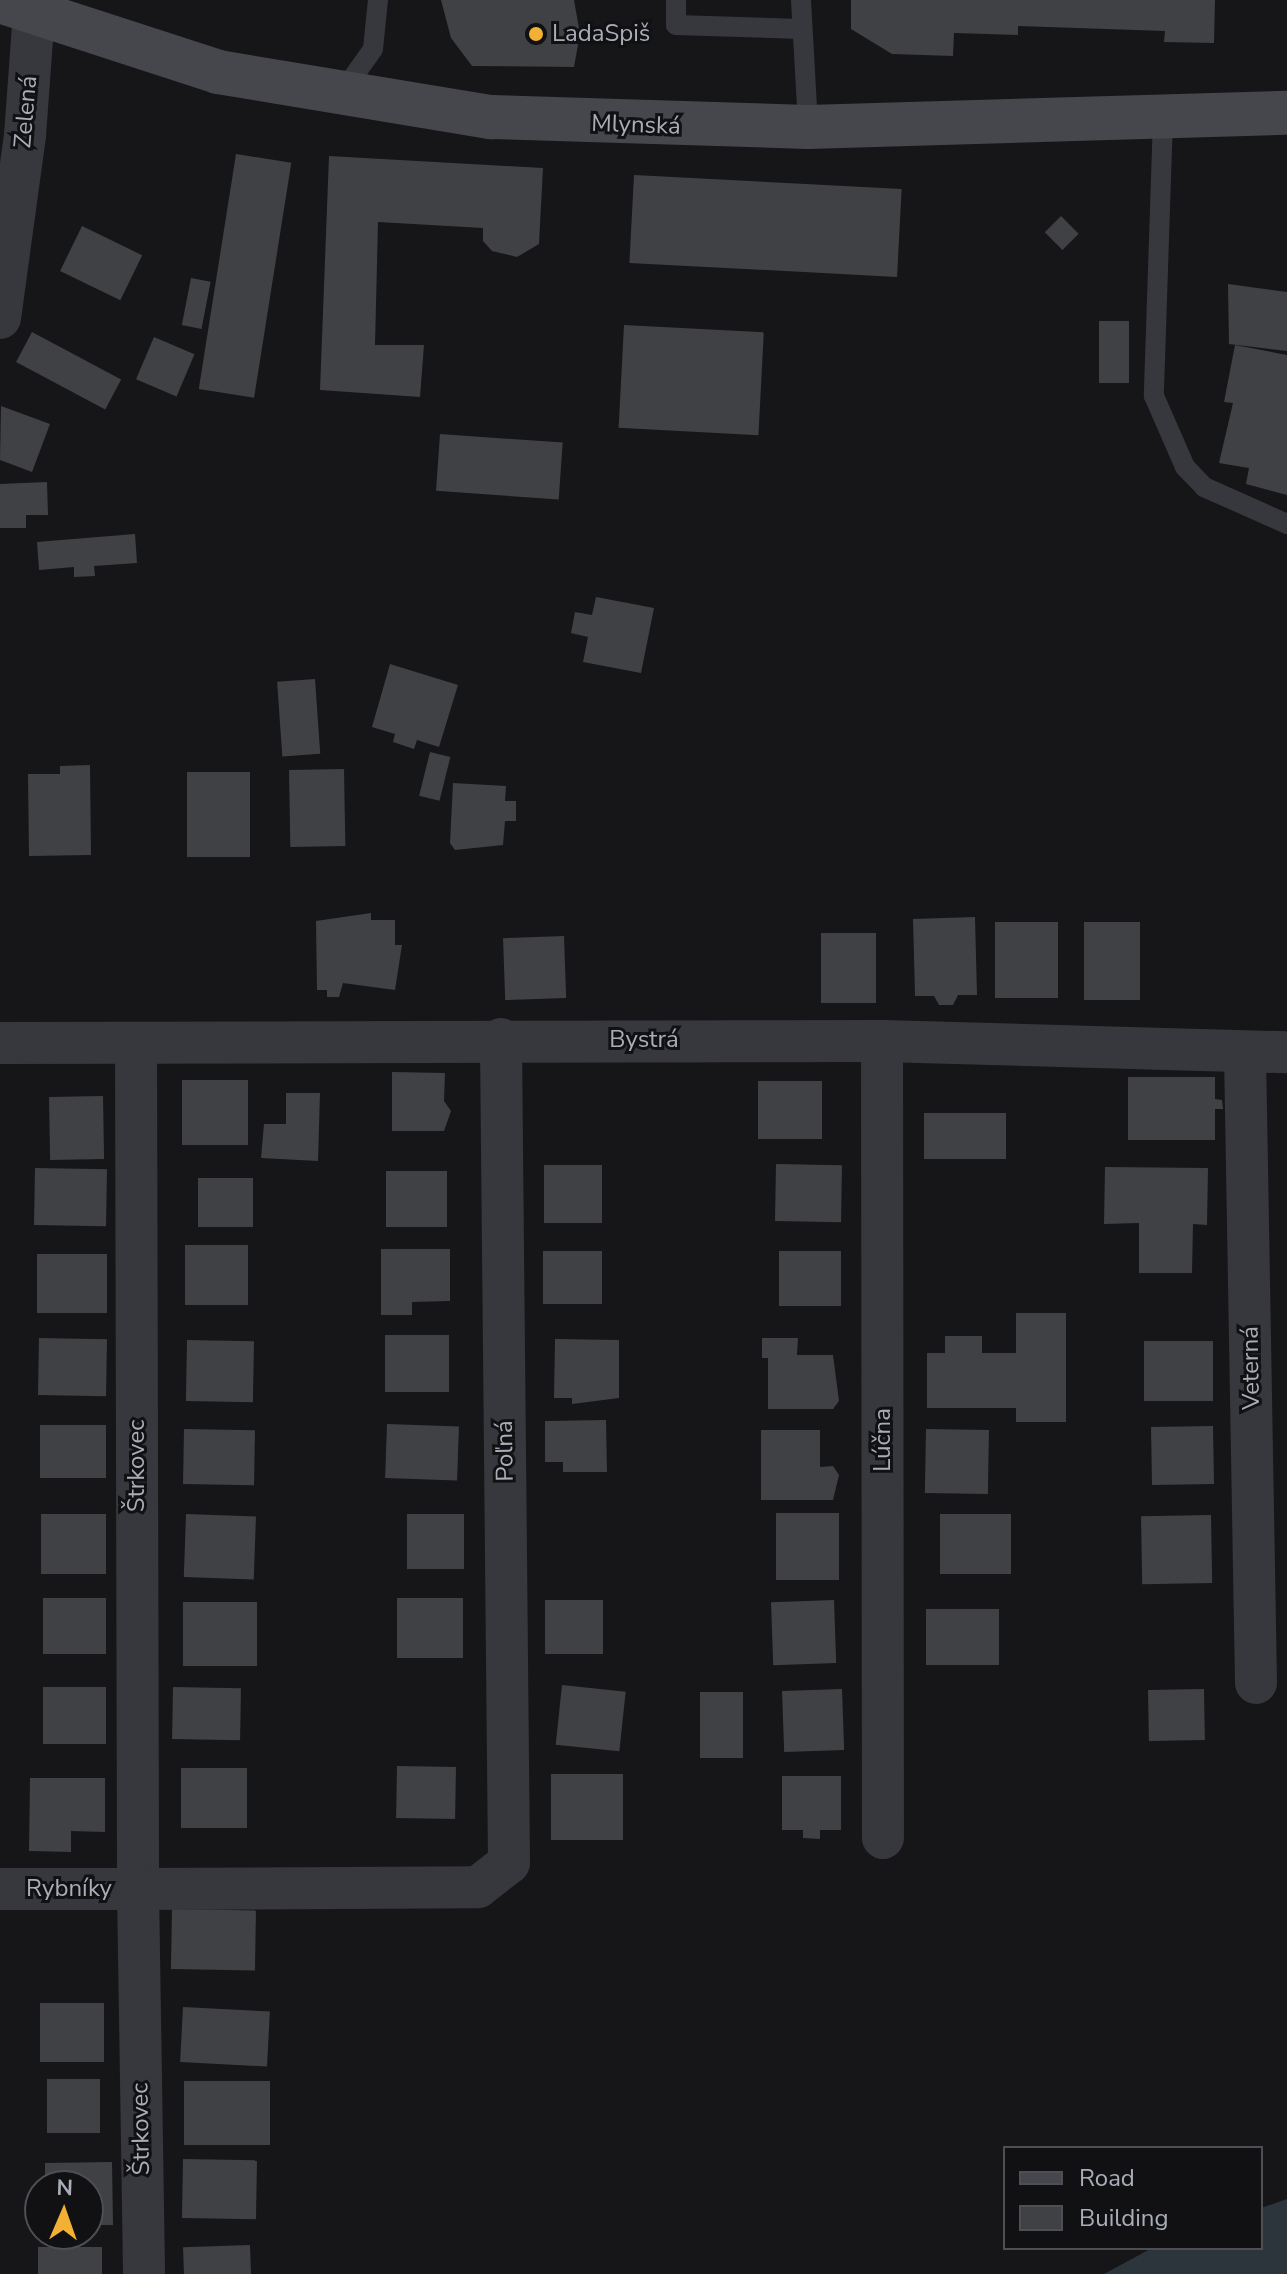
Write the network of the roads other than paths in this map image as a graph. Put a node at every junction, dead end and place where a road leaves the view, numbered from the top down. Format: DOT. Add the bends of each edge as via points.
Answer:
graph roads {
  1 [pos="378,0"];
  2 [pos="676,0"];
  3 [pos="801,0"];
  4 [pos="23,5"];
  5 [pos="801,29"];
  6 [pos="341,95"];
  7 [pos="1287,113"];
  8 [pos="1163,118"];
  9 [pos="808,127"];
  10 [pos="0,318"];
  11 [pos="1287,524"];
  12 [pos="501,1039"];
  13 [pos="882,1041"];
  14 [pos="0,1043"];
  15 [pos="136,1043"];
  16 [pos="1287,1052"];
  17 [pos="1245,1053"];
  18 [pos="1256,1683"];
  19 [pos="883,1838"];
  20 [pos="0,1889"];
  21 [pos="138,1889"];
  22 [pos="144,2274"];
  1 -- 6 [label="lane" via="373,49"];
  2 -- 5 [label="lane" via="676,25"];
  3 -- 5 [label="lane"];
  4 -- 6 [label="street, Mlynská" via="218,72"];
  4 -- 10 [label="street, Zelená" via="25,135"];
  5 -- 9 [label="lane"];
  6 -- 9 [label="street, Mlynská" via="491,117"];
  7 -- 8 [label="street, Mlynská"];
  8 -- 9 [label="street, Mlynská"];
  8 -- 11 [label="lane" via="1154,396 1185,467 1204,487"];
  12 -- 13 [label="street, Bystrá"];
  12 -- 15 [label="street, Bystrá"];
  12 -- 21 [label="street, Poľná" via="509,1863 478,1887"];
  13 -- 17 [label="street, Bystrá"];
  13 -- 19 [label="street, Lúčna"];
  14 -- 15 [label="street, Bystrá"];
  15 -- 21 [label="street, Štrkovec"];
  16 -- 17 [label="street, Bystrá"];
  17 -- 18 [label="street, Veterná"];
  20 -- 21 [label="street, Rybníky"];
  21 -- 22 [label="street, Štrkovec"];
}
